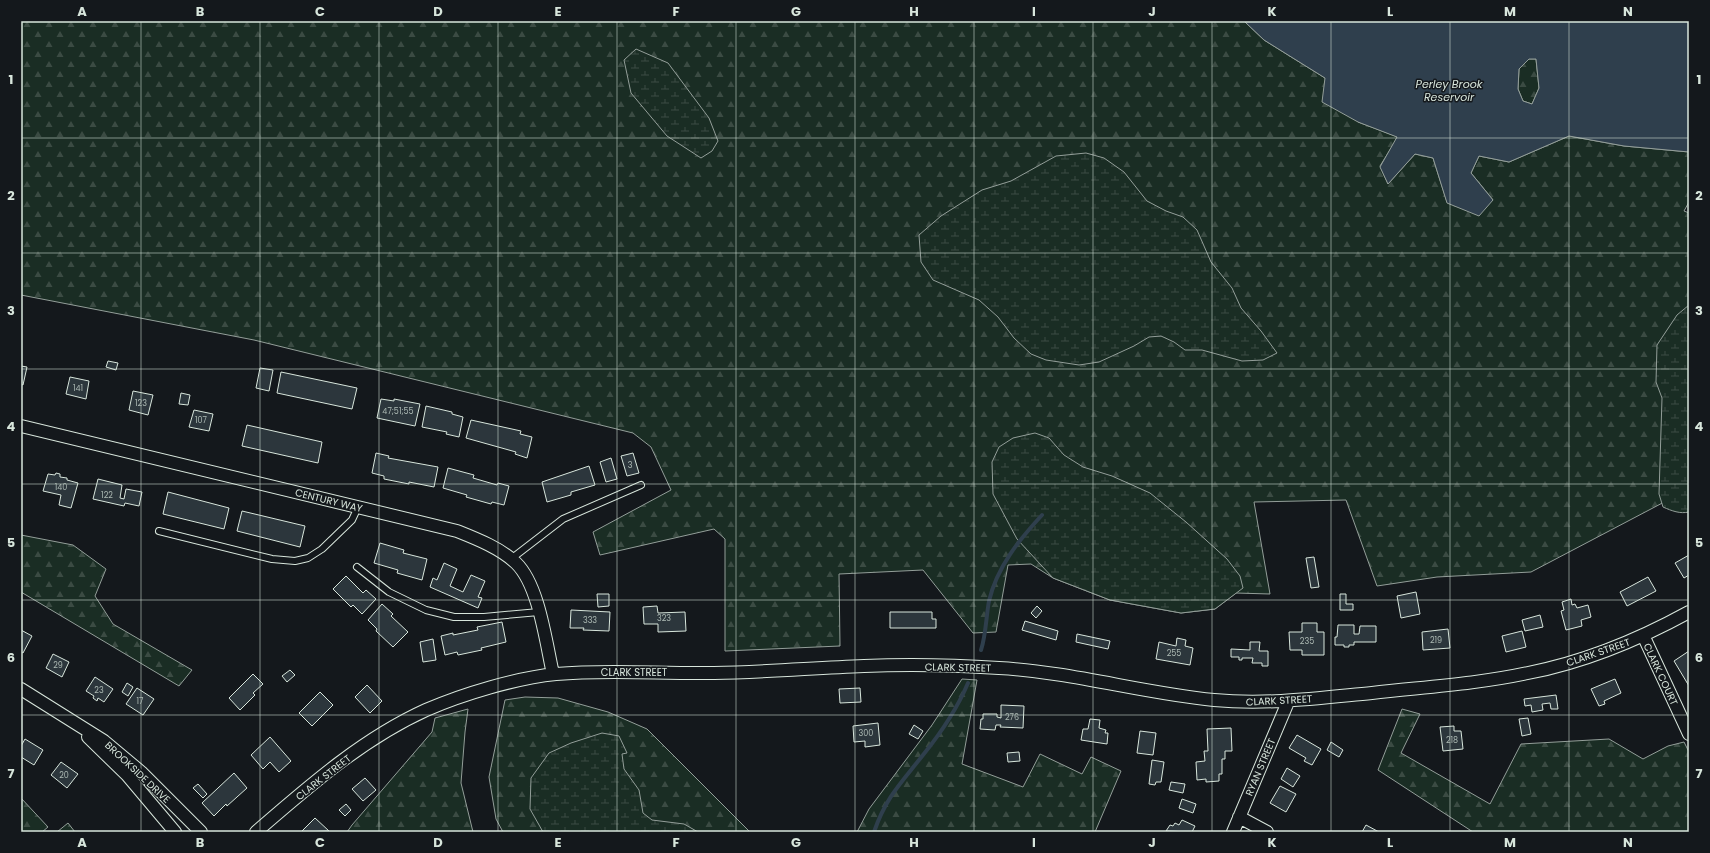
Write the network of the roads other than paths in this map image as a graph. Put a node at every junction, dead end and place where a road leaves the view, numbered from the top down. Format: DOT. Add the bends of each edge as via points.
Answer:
graph roads {
  1 [pos="21,426"];
  2 [pos="642,485"];
  3 [pos="358,507"];
  4 [pos="159,531"];
  5 [pos="511,559"];
  6 [pos="357,567"];
  7 [pos="539,612"];
  8 [pos="1689,612"];
  9 [pos="1643,635"];
  10 [pos="553,674"];
  11 [pos="21,689"];
  12 [pos="1288,702"];
  13 [pos="69,719"];
  14 [pos="1689,734"];
  15 [pos="1239,817"];
  16 [pos="175,832"];
  17 [pos="201,832"];
  18 [pos="256,832"];
  19 [pos="1233,832"];
  20 [pos="1267,832"];
  1 -- 3 [label="street, CENTURY WAY"];
  2 -- 5 [label="lane" via="563,519"];
  3 -- 4 [label="lane" via="352,520 322,549 308,558 295,561 272,559"];
  3 -- 5 [label="street, CENTURY WAY" via="457,531"];
  5 -- 7 [label="street, CENTURY WAY" via="529,582"];
  6 -- 7 [label="lane" via="389,592 426,610 454,617 484,618"];
  7 -- 10 [label="street, CENTURY WAY"];
  8 -- 9 [label="street, CLARK STREET"];
  9 -- 12 [label="street, CLARK STREET" via="1581,660 1512,677"];
  9 -- 14 [label="street, CLARK COURT"];
  10 -- 12 [label="street, CLARK STREET" via="632,671 714,673 869,666 976,667 1057,673 1204,699"];
  10 -- 18 [label="street, CLARK STREET" via="474,693 404,721 329,771"];
  11 -- 13 [label="street, BROOKSIDE DRIVE"];
  12 -- 15 [label="street, RYAN STREET"];
  13 -- 16 [label="street, BROOKSIDE DRIVE" via="127,775"];
  13 -- 17 [label="street, BROOKSIDE DRIVE" via="119,753"];
  15 -- 19 [label="street, RYAN STREET"];
  15 -- 20 [label="street"];
}
